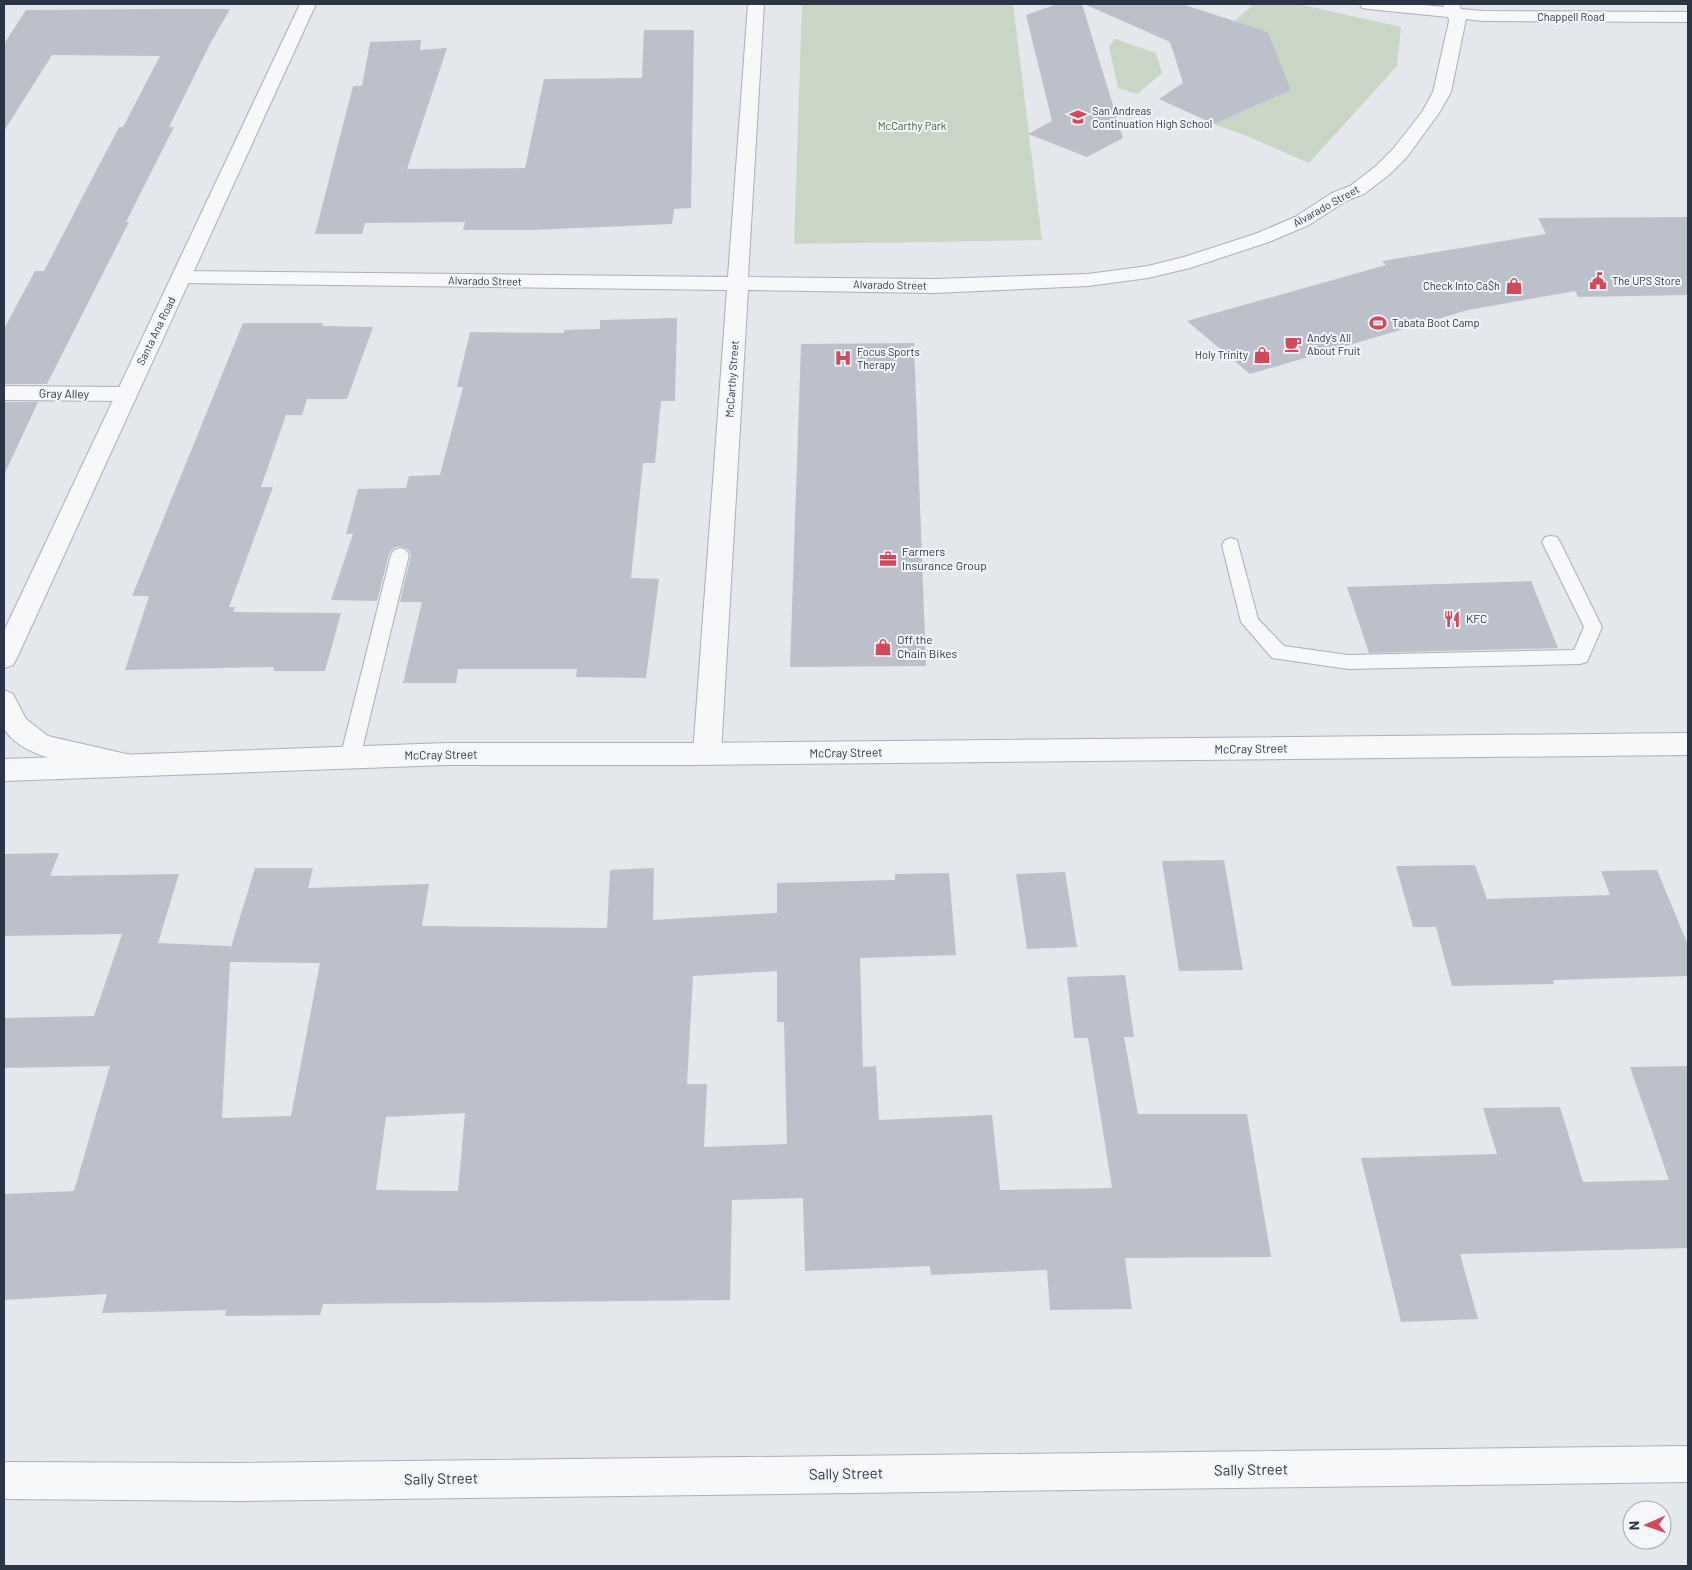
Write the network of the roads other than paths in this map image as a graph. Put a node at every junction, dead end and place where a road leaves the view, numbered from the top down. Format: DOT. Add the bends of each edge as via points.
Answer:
graph roads {
  1 [pos="308,4"];
  2 [pos="756,4"];
  3 [pos="1368,4"];
  4 [pos="1452,9"];
  5 [pos="1688,18"];
  6 [pos="183,277"];
  7 [pos="739,283"];
  8 [pos="4,393"];
  9 [pos="125,394"];
  10 [pos="1551,542"];
  11 [pos="1231,545"];
  12 [pos="400,556"];
  13 [pos="4,658"];
  14 [pos="4,701"];
  15 [pos="1688,744"];
  16 [pos="707,754"];
  17 [pos="350,758"];
  18 [pos="131,765"];
  19 [pos="4,770"];
  20 [pos="1688,1464"];
  21 [pos="4,1481"];
  1 -- 6 [label="street, Santa Ana Road"];
  2 -- 7 [label="street, McCarthy Street"];
  3 -- 4 [label="street, Chappell Road"];
  4 -- 5 [label="street, Chappell Road" via="1483,16"];
  4 -- 7 [label="street, Alvarado Street" via="1458,21 1442,92 1400,153 1357,190 1339,197 1302,221 1262,238 1190,262 1088,280 934,286"];
  6 -- 7 [label="street, Alvarado Street"];
  6 -- 9 [label="street, Santa Ana Road"];
  7 -- 16 [label="street, McCarthy Street"];
  8 -- 9 [label="street, Gray Alley"];
  9 -- 13 [label="street, Santa Ana Road"];
  10 -- 11 [label="lane" via="1593,627 1580,657 1348,662 1279,653 1250,622"];
  12 -- 17 [label="lane"];
  14 -- 18 [label="street" via="16,726 40,745"];
  15 -- 16 [label="street, McCray Street"];
  16 -- 17 [label="street, McCray Street" via="447,754"];
  17 -- 18 [label="street, McCray Street"];
  18 -- 19 [label="street, McCray Street"];
  20 -- 21 [label="street, Sally Street" via="240,1482"];
}
